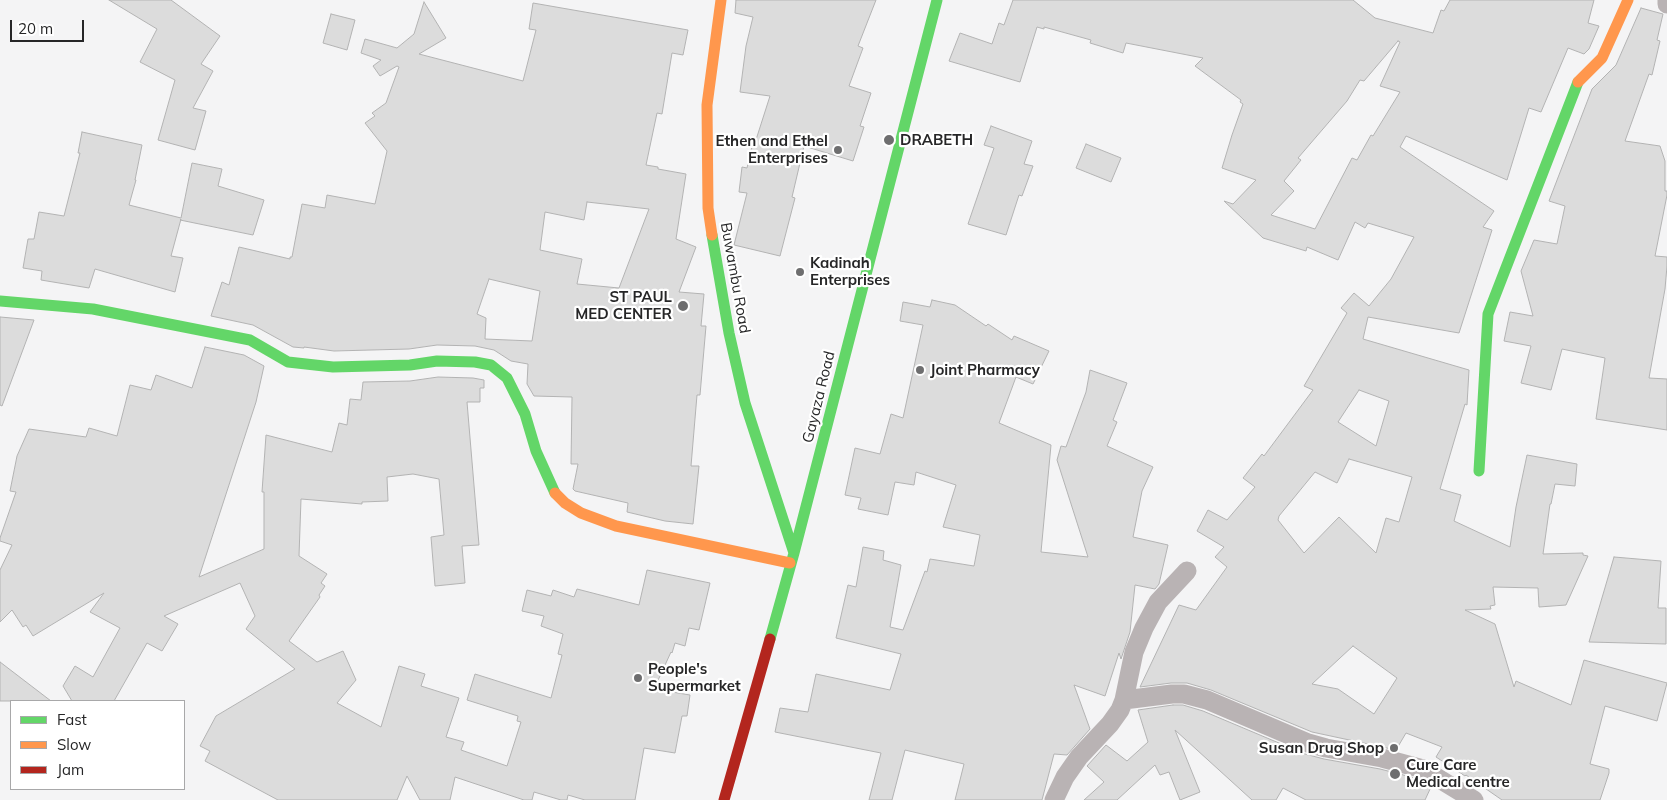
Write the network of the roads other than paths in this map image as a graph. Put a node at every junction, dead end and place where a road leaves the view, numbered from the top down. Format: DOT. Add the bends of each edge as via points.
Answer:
graph roads {
  1 [pos="721,0"];
  2 [pos="937,0"];
  3 [pos="1628,0"];
  4 [pos="0,301"];
  5 [pos="1479,471"];
  6 [pos="792,558"];
  7 [pos="1187,571"];
  8 [pos="1124,700"];
  9 [pos="724,800"];
  10 [pos="1054,800"];
  11 [pos="1474,800"];
  1 -- 6 [label="street, Buwambu Road" via="708,104 708,208 729,333 745,403"];
  2 -- 6 [label="street, Gayaza Road"];
  3 -- 5 [label="street" via="1602,58 1580,80 1488,314"];
  4 -- 6 [label="street" via="93,309 250,340 288,362 333,367 437,361 491,365 507,378 525,414 553,491 581,513 616,526"];
  6 -- 9 [label="street, Gayaza Road"];
  7 -- 8 [label="street" via="1158,602 1144,628 1134,652"];
  8 -- 10 [label="street" via="1110,724 1079,757"];
  8 -- 11 [label="street" via="1172,694 1207,700 1308,743 1423,769"];
}
